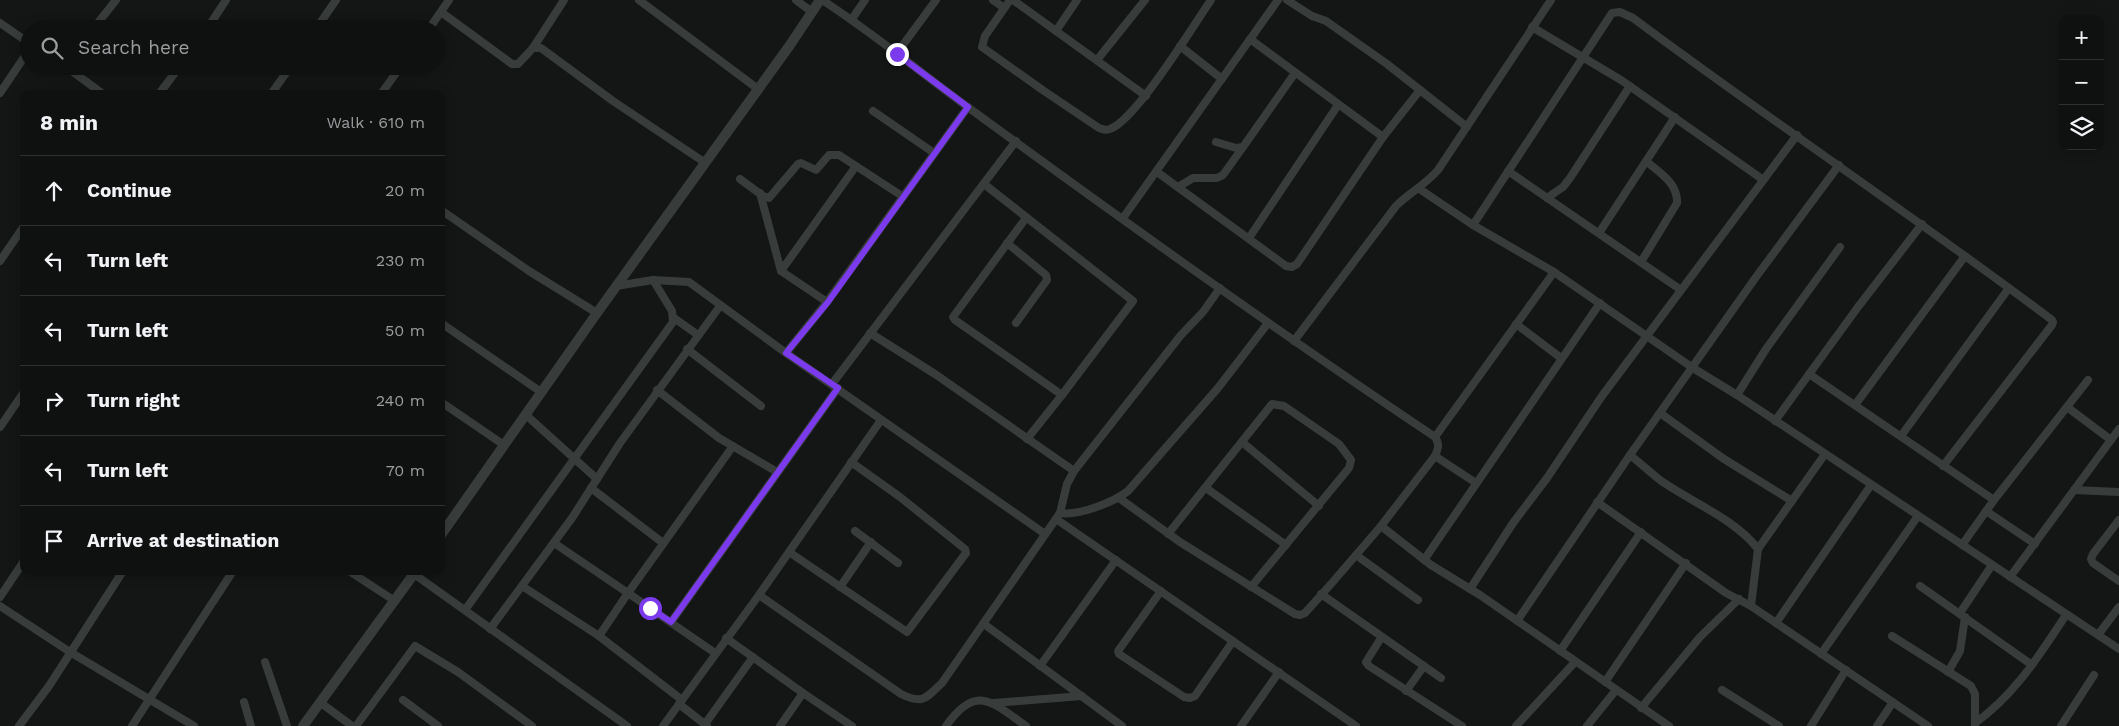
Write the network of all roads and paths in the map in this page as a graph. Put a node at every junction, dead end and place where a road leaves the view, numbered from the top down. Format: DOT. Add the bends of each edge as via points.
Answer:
graph roads {
  1 [pos="116,0"];
  2 [pos="226,0"];
  3 [pos="336,0"];
  4 [pos="449,0"];
  5 [pos="564,0"];
  6 [pos="638,0"];
  7 [pos="796,0"];
  8 [pos="821,0"];
  9 [pos="865,0"];
  10 [pos="936,0"];
  11 [pos="993,0"];
  12 [pos="1011,0"];
  13 [pos="1077,0"];
  14 [pos="1144,0"];
  15 [pos="1211,0"];
  16 [pos="1278,0"];
  17 [pos="1287,0"];
  18 [pos="1551,0"];
  19 [pos="1004,8"];
  20 [pos="441,12"];
  21 [pos="812,12"];
  22 [pos="100,20"];
  23 [pos="213,20"];
  24 [pos="322,20"];
  25 [pos="435,20"];
  26 [pos="852,20"];
  27 [pos="0,23"];
  28 [pos="1532,27"];
  29 [pos="1056,31"];
  30 [pos="20,37"];
  31 [pos="1250,39"];
  32 [pos="1180,46"];
  33 [pos="533,48"];
  34 [pos="897,54"];
  35 [pos="1583,57"];
  36 [pos="1097,60"];
  37 [pos="20,63"];
  38 [pos="1295,73"];
  39 [pos="77,75"];
  40 [pos="173,75"];
  41 [pos="285,75"];
  42 [pos="395,75"];
  43 [pos="1222,79"];
  44 [pos="1630,86"];
  45 [pos="758,89"];
  46 [pos="98,90"];
  47 [pos="161,90"];
  48 [pos="275,90"];
  49 [pos="384,90"];
  50 [pos="1420,90"];
  51 [pos="0,93"];
  52 [pos="1146,96"];
  53 [pos="1338,105"];
  54 [pos="968,107"];
  55 [pos="873,111"];
  56 [pos="1675,117"];
  57 [pos="1467,127"];
  58 [pos="1797,135"];
  59 [pos="1382,137"];
  60 [pos="1016,141"];
  61 [pos="1216,142"];
  62 [pos="1243,148"];
  63 [pos="934,153"];
  64 [pos="704,162"];
  65 [pos="1646,162"];
  66 [pos="1840,165"];
  67 [pos="856,166"];
  68 [pos="1508,171"];
  69 [pos="1157,172"];
  70 [pos="740,179"];
  71 [pos="1762,179"];
  72 [pos="984,184"];
  73 [pos="1178,187"];
  74 [pos="1418,188"];
  75 [pos="760,193"];
  76 [pos="902,196"];
  77 [pos="1547,198"];
  78 [pos="445,213"];
  79 [pos="1026,218"];
  80 [pos="1123,218"];
  81 [pos="1922,224"];
  82 [pos="1473,225"];
  83 [pos="20,232"];
  84 [pos="1599,233"];
  85 [pos="1249,238"];
  86 [pos="1007,243"];
  87 [pos="1840,247"];
  88 [pos="1965,256"];
  89 [pos="0,261"];
  90 [pos="1641,262"];
  91 [pos="781,270"];
  92 [pos="1554,272"];
  93 [pos="653,280"];
  94 [pos="616,286"];
  95 [pos="1220,288"];
  96 [pos="2010,288"];
  97 [pos="1681,290"];
  98 [pos="828,302"];
  99 [pos="1600,303"];
  100 [pos="720,306"];
  101 [pos="597,313"];
  102 [pos="674,318"];
  103 [pos="1016,323"];
  104 [pos="1268,323"];
  105 [pos="1516,324"];
  106 [pos="445,325"];
  107 [pos="870,333"];
  108 [pos="698,335"];
  109 [pos="1647,335"];
  110 [pos="1294,341"];
  111 [pos="688,349"];
  112 [pos="786,353"];
  113 [pos="1561,358"];
  114 [pos="1693,368"];
  115 [pos="1809,374"];
  116 [pos="2088,380"];
  117 [pos="835,386"];
  118 [pos="657,390"];
  119 [pos="542,392"];
  120 [pos="1062,395"];
  121 [pos="1737,395"];
  122 [pos="20,398"];
  123 [pos="445,405"];
  124 [pos="1855,405"];
  125 [pos="761,406"];
  126 [pos="2066,407"];
  127 [pos="1660,413"];
  128 [pos="526,415"];
  129 [pos="881,420"];
  130 [pos="1775,421"];
  131 [pos="0,427"];
  132 [pos="2119,429"];
  133 [pos="1435,436"];
  134 [pos="1901,436"];
  135 [pos="1027,439"];
  136 [pos="2111,440"];
  137 [pos="1242,442"];
  138 [pos="504,445"];
  139 [pos="733,446"];
  140 [pos="1825,454"];
  141 [pos="1630,455"];
  142 [pos="1435,456"];
  143 [pos="575,458"];
  144 [pos="851,462"];
  145 [pos="1944,466"];
  146 [pos="777,472"];
  147 [pos="1074,472"];
  148 [pos="597,479"];
  149 [pos="1476,483"];
  150 [pos="1871,485"];
  151 [pos="591,488"];
  152 [pos="1206,488"];
  153 [pos="2074,490"];
  154 [pos="2119,492"];
  155 [pos="1119,498"];
  156 [pos="1994,500"];
  157 [pos="1792,501"];
  158 [pos="1597,502"];
  159 [pos="1319,506"];
  160 [pos="1986,511"];
  161 [pos="1058,516"];
  162 [pos="1918,516"];
  163 [pos="2119,520"];
  164 [pos="1381,526"];
  165 [pos="445,529"];
  166 [pos="855,531"];
  167 [pos="1641,532"];
  168 [pos="1045,534"];
  169 [pos="1168,534"];
  170 [pos="870,542"];
  171 [pos="554,543"];
  172 [pos="664,543"];
  173 [pos="2035,544"];
  174 [pos="1286,545"];
  175 [pos="1962,545"];
  176 [pos="1758,549"];
  177 [pos="789,552"];
  178 [pos="1356,555"];
  179 [pos="1116,560"];
  180 [pos="1424,560"];
  181 [pos="898,563"];
  182 [pos="1686,563"];
  183 [pos="1992,565"];
  184 [pos="20,567"];
  185 [pos="120,575"];
  186 [pos="230,575"];
  187 [pos="355,575"];
  188 [pos="414,575"];
  189 [pos="418,575"];
  190 [pos="2010,577"];
  191 [pos="2119,581"];
  192 [pos="522,586"];
  193 [pos="1920,586"];
  194 [pos="840,587"];
  195 [pos="1251,588"];
  196 [pos="1470,589"];
  197 [pos="1161,591"];
  198 [pos="628,593"];
  199 [pos="1321,594"];
  200 [pos="759,595"];
  201 [pos="0,597"];
  202 [pos="1418,600"];
  203 [pos="1739,600"];
  204 [pos="396,601"];
  205 [pos="0,606"];
  206 [pos="1751,606"];
  207 [pos="2119,607"];
  208 [pos="465,610"];
  209 [pos="1963,615"];
  210 [pos="2066,615"];
  211 [pos="1517,621"];
  212 [pos="671,622"];
  213 [pos="1776,623"];
  214 [pos="984,624"];
  215 [pos="490,629"];
  216 [pos="2098,635"];
  217 [pos="599,636"];
  218 [pos="1892,636"];
  219 [pos="726,638"];
  220 [pos="1382,638"];
  221 [pos="1233,641"];
  222 [pos="2119,649"];
  223 [pos="1560,651"];
  224 [pos="70,652"];
  225 [pos="715,653"];
  226 [pos="1821,654"];
  227 [pos="753,657"];
  228 [pos="265,662"];
  229 [pos="1575,662"];
  230 [pos="2032,665"];
  231 [pos="1040,666"];
  232 [pos="1424,666"];
  233 [pos="1846,670"];
  234 [pos="1279,672"];
  235 [pos="1948,672"];
  236 [pos="2094,675"];
  237 [pos="1441,678"];
  238 [pos="1605,682"];
  239 [pos="1616,690"];
  240 [pos="1722,690"];
  241 [pos="1406,691"];
  242 [pos="803,693"];
  243 [pos="1082,696"];
  244 [pos="150,700"];
  245 [pos="403,700"];
  246 [pos="244,702"];
  247 [pos="680,702"];
  248 [pos="1893,702"];
  249 [pos="321,703"];
  250 [pos="994,703"];
  251 [pos="1642,708"];
  252 [pos="1975,724"];
  253 [pos="706,725"];
  254 [pos="20,726"];
  255 [pos="132,726"];
  256 [pos="194,726"];
  257 [pos="251,726"];
  258 [pos="287,726"];
  259 [pos="304,726"];
  260 [pos="354,726"];
  261 [pos="438,726"];
  262 [pos="532,726"];
  263 [pos="627,726"];
  264 [pos="663,726"];
  265 [pos="780,726"];
  266 [pos="852,726"];
  267 [pos="946,726"];
  268 [pos="1026,726"];
  269 [pos="1122,726"];
  270 [pos="1241,726"];
  271 [pos="1356,726"];
  272 [pos="1462,726"];
  273 [pos="1516,726"];
  274 [pos="1587,726"];
  275 [pos="1669,726"];
  276 [pos="1779,726"];
  277 [pos="1811,726"];
  278 [pos="1877,726"];
  279 [pos="1928,726"];
  280 [pos="2061,726"];
  1 -- 22 [label="street"];
  2 -- 23 [label="street"];
  3 -- 24 [label="street"];
  4 -- 20 [label="street"];
  5 -- 33 [label="street"];
  6 -- 45 [label="street"];
  7 -- 21 [label="street"];
  8 -- 21 [label="street"];
  8 -- 26 [label="street"];
  9 -- 26 [label="street"];
  10 -- 34 [label="street"];
  11 -- 19 [label="street"];
  12 -- 19 [label="street"];
  12 -- 29 [label="street"];
  13 -- 29 [label="street"];
  14 -- 36 [label="street"];
  15 -- 32 [label="street"];
  16 -- 31 [label="street"];
  17 -- 50 [label="street" via="1326,21"];
  18 -- 28 [label="street"];
  19 -- 52 [label="street" via="981,43 984,50 1099,128 1111,129"];
  20 -- 25 [label="street"];
  20 -- 33 [label="street" via="512,64 518,64"];
  21 -- 45 [label="street"];
  26 -- 34 [label="street"];
  27 -- 30 [label="street"];
  28 -- 35 [label="street"];
  28 -- 57 [label="street"];
  29 -- 36 [label="street"];
  31 -- 38 [label="street"];
  31 -- 43 [label="street"];
  32 -- 43 [label="street"];
  32 -- 52 [label="street"];
  33 -- 64 [label="street" via="542,48"];
  34 -- 54 [label="street"];
  35 -- 44 [label="street"];
  35 -- 58 [label="street" via="1612,13 1620,12"];
  35 -- 68 [label="street"];
  36 -- 52 [label="street"];
  37 -- 51 [label="street"];
  38 -- 53 [label="street"];
  38 -- 62 [label="street"];
  39 -- 46 [label="street"];
  40 -- 47 [label="street"];
  41 -- 48 [label="street"];
  42 -- 49 [label="street"];
  43 -- 69 [label="street"];
  44 -- 56 [label="street"];
  44 -- 77 [label="street" via="1570,178"];
  45 -- 64 [label="street"];
  50 -- 57 [label="street"];
  50 -- 59 [label="street"];
  53 -- 59 [label="street"];
  53 -- 85 [label="street"];
  54 -- 60 [label="street"];
  54 -- 63 [label="street"];
  55 -- 63 [label="street"];
  56 -- 65 [label="street"];
  56 -- 71 [label="street"];
  57 -- 74 [label="street" via="1438,170"];
  58 -- 66 [label="street"];
  58 -- 71 [label="street"];
  59 -- 85 [label="street" via="1297,264 1286,266"];
  60 -- 72 [label="street"];
  60 -- 80 [label="street"];
  61 -- 62 [label="street"];
  62 -- 73 [label="street" via="1217,178 1193,178"];
  63 -- 76 [label="street"];
  64 -- 94 [label="street"];
  65 -- 84 [label="street"];
  65 -- 90 [label="street" via="1666,177 1677,193 1677,203"];
  66 -- 81 [label="street"];
  66 -- 114 [label="street"];
  67 -- 75 [label="street" via="839,155 830,155 816,170 801,163 771,197 766,198"];
  67 -- 76 [label="street"];
  67 -- 91 [label="street"];
  68 -- 77 [label="street"];
  68 -- 82 [label="street"];
  69 -- 73 [label="street"];
  69 -- 80 [label="street"];
  70 -- 75 [label="street"];
  71 -- 97 [label="street"];
  72 -- 79 [label="street"];
  72 -- 107 [label="street"];
  73 -- 85 [label="street"];
  74 -- 82 [label="street"];
  74 -- 110 [label="street" via="1396,206"];
  75 -- 91 [label="street"];
  76 -- 98 [label="street"];
  77 -- 84 [label="street"];
  78 -- 101 [label="street"];
  79 -- 86 [label="street"];
  79 -- 120 [label="street" via="1133,301"];
  80 -- 95 [label="street"];
  81 -- 88 [label="street"];
  81 -- 115 [label="street"];
  82 -- 92 [label="street"];
  83 -- 89 [label="street"];
  84 -- 90 [label="street"];
  86 -- 103 [label="street" via="1046,274 1047,280"];
  86 -- 120 [label="street" via="953,316"];
  87 -- 121 [label="street"];
  88 -- 96 [label="street"];
  88 -- 124 [label="street"];
  90 -- 97 [label="street"];
  91 -- 98 [label="street"];
  92 -- 99 [label="street"];
  92 -- 105 [label="street"];
  93 -- 94 [label="street"];
  93 -- 100 [label="street" via="689,282"];
  93 -- 102 [label="street"];
  94 -- 101 [label="street"];
  95 -- 104 [label="street"];
  95 -- 147 [label="street"];
  96 -- 134 [label="street"];
  96 -- 145 [label="street" via="2053,322"];
  97 -- 109 [label="street"];
  98 -- 112 [label="street"];
  99 -- 109 [label="street"];
  99 -- 113 [label="street"];
  100 -- 108 [label="street"];
  100 -- 112 [label="street"];
  101 -- 119 [label="street"];
  102 -- 108 [label="street"];
  102 -- 143 [label="street"];
  104 -- 110 [label="street"];
  104 -- 155 [label="street" via="1218,388 1138,481"];
  105 -- 113 [label="street"];
  105 -- 133 [label="street"];
  106 -- 119 [label="street"];
  107 -- 117 [label="street"];
  107 -- 135 [label="street"];
  108 -- 111 [label="street"];
  109 -- 114 [label="street"];
  109 -- 196 [label="street"];
  110 -- 133 [label="street"];
  111 -- 118 [label="street"];
  111 -- 125 [label="street"];
  112 -- 117 [label="street"];
  113 -- 149 [label="street"];
  114 -- 121 [label="street"];
  114 -- 127 [label="street"];
  115 -- 124 [label="street"];
  115 -- 130 [label="street"];
  116 -- 126 [label="street"];
  117 -- 129 [label="street"];
  117 -- 146 [label="street"];
  118 -- 139 [label="street"];
  118 -- 148 [label="street"];
  119 -- 128 [label="street"];
  120 -- 135 [label="street"];
  121 -- 130 [label="street"];
  122 -- 131 [label="street"];
  123 -- 138 [label="street"];
  124 -- 134 [label="street"];
  126 -- 136 [label="street"];
  126 -- 156 [label="street"];
  127 -- 141 [label="street"];
  127 -- 157 [label="street" via="1724,459"];
  128 -- 138 [label="street"];
  128 -- 143 [label="street"];
  129 -- 144 [label="street"];
  129 -- 168 [label="street"];
  130 -- 140 [label="street"];
  132 -- 136 [label="street"];
  133 -- 142 [label="street" via="1439,448"];
  134 -- 145 [label="street"];
  135 -- 147 [label="street"];
  136 -- 153 [label="street"];
  137 -- 152 [label="street"];
  137 -- 159 [label="street"];
  137 -- 159 [label="street" via="1272,404 1277,403 1339,444 1351,460 1349,468"];
  138 -- 165 [label="street"];
  139 -- 146 [label="street"];
  139 -- 172 [label="street"];
  140 -- 150 [label="street"];
  140 -- 157 [label="street"];
  141 -- 158 [label="street"];
  141 -- 176 [label="street" via="1660,480 1752,541"];
  142 -- 149 [label="street"];
  142 -- 164 [label="street"];
  143 -- 148 [label="street"];
  143 -- 208 [label="street"];
  144 -- 177 [label="street"];
  144 -- 194 [label="street" via="967,551 907,632"];
  145 -- 156 [label="street"];
  146 -- 212 [label="street"];
  147 -- 161 [label="street"];
  148 -- 151 [label="street"];
  149 -- 180 [label="street"];
  150 -- 162 [label="street"];
  150 -- 213 [label="street"];
  151 -- 171 [label="street"];
  151 -- 172 [label="street"];
  152 -- 169 [label="street"];
  152 -- 174 [label="street"];
  153 -- 154 [label="street"];
  153 -- 173 [label="street"];
  155 -- 161 [label="street"];
  155 -- 169 [label="street"];
  156 -- 160 [label="street"];
  157 -- 176 [label="street"];
  158 -- 167 [label="street"];
  158 -- 211 [label="street"];
  159 -- 174 [label="street"];
  160 -- 173 [label="street"];
  160 -- 175 [label="street"];
  161 -- 168 [label="street"];
  161 -- 179 [label="street"];
  162 -- 175 [label="street"];
  162 -- 226 [label="street"];
  163 -- 191 [label="street" via="2092,559"];
  164 -- 178 [label="street"];
  164 -- 180 [label="street"];
  166 -- 170 [label="street"];
  167 -- 182 [label="street"];
  167 -- 223 [label="street"];
  168 -- 214 [label="street"];
  169 -- 195 [label="street"];
  170 -- 181 [label="street"];
  170 -- 194 [label="street"];
  171 -- 192 [label="street"];
  171 -- 198 [label="street"];
  172 -- 198 [label="street"];
  173 -- 190 [label="street"];
  174 -- 195 [label="street"];
  175 -- 183 [label="street"];
  176 -- 206 [label="street"];
  177 -- 194 [label="street"];
  177 -- 200 [label="street"];
  178 -- 199 [label="street"];
  178 -- 202 [label="street"];
  179 -- 197 [label="street"];
  179 -- 231 [label="street"];
  180 -- 196 [label="street"];
  182 -- 203 [label="street"];
  182 -- 238 [label="street"];
  183 -- 190 [label="street"];
  183 -- 209 [label="street"];
  184 -- 201 [label="street"];
  185 -- 224 [label="street"];
  186 -- 244 [label="street"];
  187 -- 204 [label="street"];
  188 -- 204 [label="street"];
  189 -- 208 [label="street"];
  190 -- 210 [label="street"];
  192 -- 215 [label="street"];
  192 -- 217 [label="street"];
  193 -- 209 [label="street"];
  195 -- 199 [label="street" via="1300,615"];
  196 -- 211 [label="street"];
  197 -- 221 [label="street"];
  197 -- 221 [label="street" via="1119,654 1190,698 1195,696"];
  198 -- 212 [label="street"];
  198 -- 217 [label="street"];
  199 -- 220 [label="street"];
  200 -- 214 [label="street" via="914,700 923,700 942,683"];
  200 -- 219 [label="street"];
  203 -- 206 [label="street"];
  203 -- 251 [label="street" via="1700,637"];
  204 -- 249 [label="street"];
  205 -- 224 [label="street"];
  206 -- 213 [label="street"];
  207 -- 216 [label="street"];
  208 -- 215 [label="street"];
  209 -- 230 [label="street"];
  209 -- 235 [label="street" via="1960,651"];
  210 -- 216 [label="street"];
  210 -- 230 [label="street"];
  211 -- 223 [label="street"];
  212 -- 225 [label="street"];
  213 -- 226 [label="street"];
  214 -- 231 [label="street"];
  215 -- 263 [label="street"];
  216 -- 222 [label="street"];
  217 -- 247 [label="street"];
  218 -- 235 [label="street"];
  219 -- 225 [label="street"];
  219 -- 227 [label="street"];
  220 -- 232 [label="street"];
  220 -- 241 [label="street" via="1366,662"];
  221 -- 234 [label="street"];
  223 -- 229 [label="street"];
  224 -- 244 [label="street"];
  224 -- 254 [label="street"];
  225 -- 247 [label="street"];
  226 -- 233 [label="street"];
  227 -- 242 [label="street"];
  227 -- 253 [label="street"];
  228 -- 258 [label="street"];
  229 -- 238 [label="street"];
  229 -- 273 [label="street"];
  230 -- 252 [label="street" via="2010,692"];
  231 -- 243 [label="street"];
  232 -- 237 [label="street"];
  232 -- 241 [label="street"];
  233 -- 248 [label="street"];
  233 -- 277 [label="street"];
  234 -- 270 [label="street"];
  234 -- 271 [label="street"];
  235 -- 252 [label="street" via="1974,690"];
  236 -- 280 [label="street"];
  238 -- 239 [label="street"];
  239 -- 251 [label="street"];
  239 -- 274 [label="street"];
  240 -- 276 [label="street"];
  241 -- 272 [label="street"];
  242 -- 265 [label="street"];
  242 -- 266 [label="street"];
  243 -- 250 [label="street"];
  243 -- 269 [label="street"];
  244 -- 255 [label="street"];
  244 -- 256 [label="street"];
  245 -- 261 [label="street"];
  246 -- 257 [label="street"];
  247 -- 253 [label="street"];
  247 -- 264 [label="street"];
  248 -- 278 [label="street"];
  248 -- 279 [label="street"];
  249 -- 259 [label="street"];
  249 -- 260 [label="street"];
  250 -- 267 [label="street" via="984,700 965,704"];
  250 -- 268 [label="street"];
  251 -- 275 [label="street"];
  260 -- 262 [label="street" via="415,646 458,672"];
}
